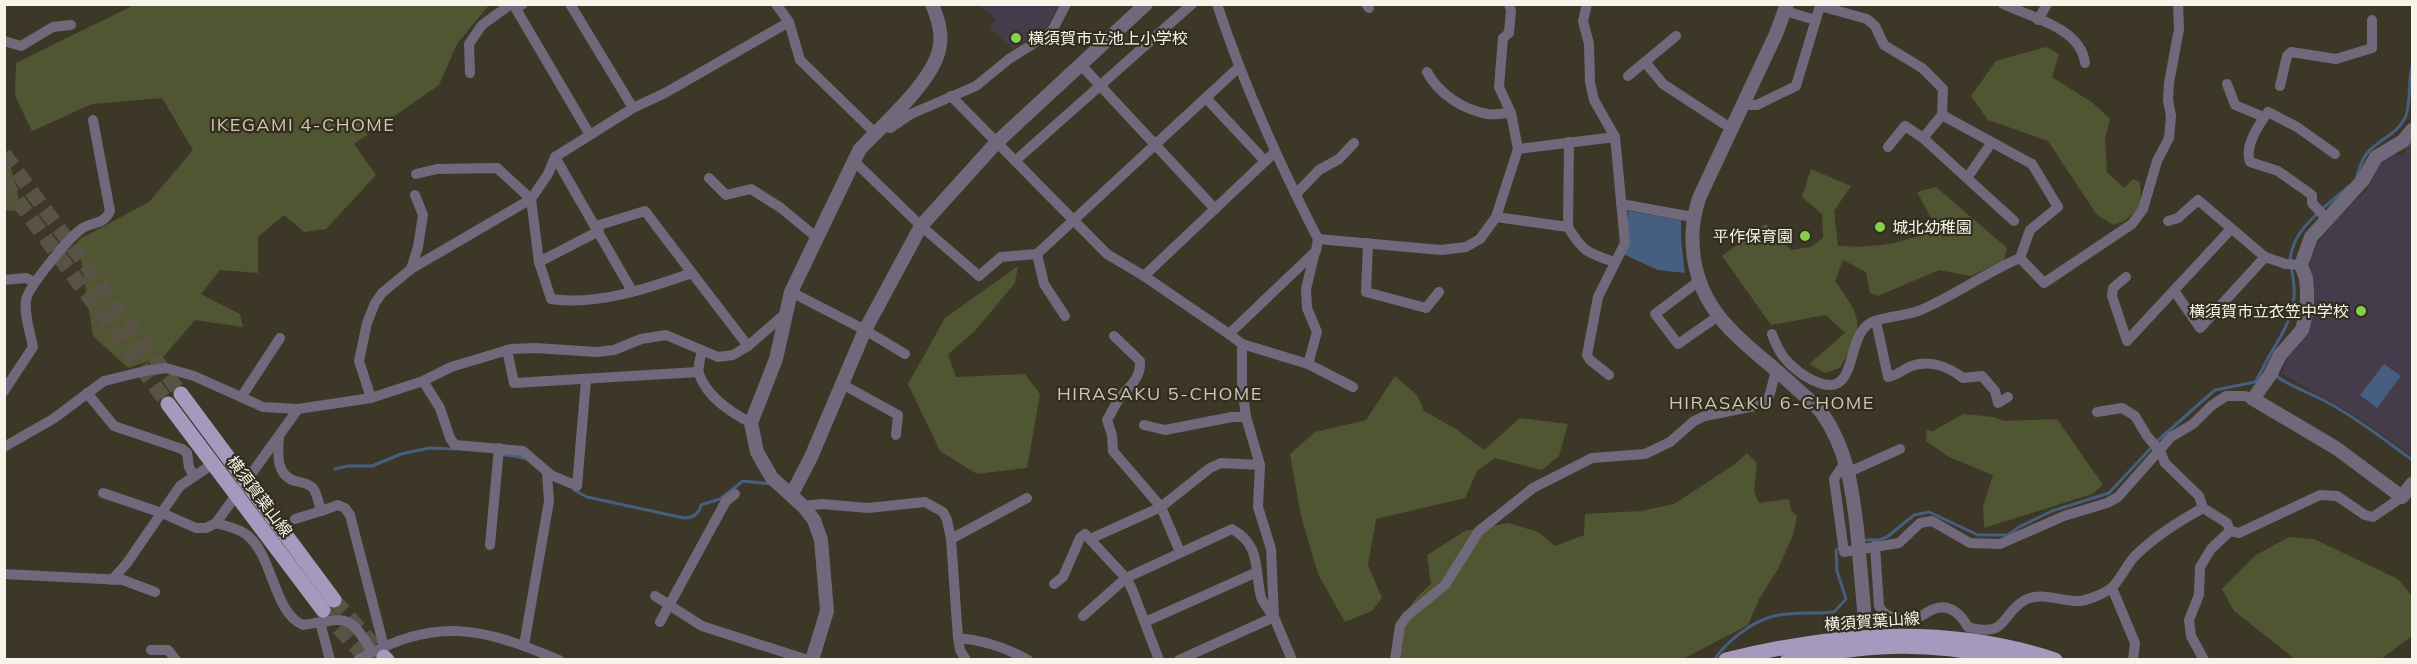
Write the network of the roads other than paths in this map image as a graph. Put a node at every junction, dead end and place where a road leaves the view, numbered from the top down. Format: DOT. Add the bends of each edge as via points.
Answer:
graph roads {
  1 [pos="512,4"];
  2 [pos="523,4"];
  3 [pos="570,4"];
  4 [pos="776,4"];
  5 [pos="932,4"];
  6 [pos="1066,4"];
  7 [pos="1146,4"];
  8 [pos="1192,4"];
  9 [pos="1217,4"];
  10 [pos="1509,4"];
  11 [pos="1587,4"];
  12 [pos="2003,4"];
  13 [pos="2047,4"];
  14 [pos="2178,4"];
  15 [pos="1820,5"];
  16 [pos="1787,8"];
  17 [pos="1815,20"];
  18 [pos="2038,20"];
  19 [pos="2372,20"];
  20 [pos="789,22"];
  21 [pos="71,25"];
  22 [pos="1676,36"];
  23 [pos="4,41"];
  24 [pos="1645,62"];
  25 [pos="2085,63"];
  26 [pos="1081,65"];
  27 [pos="1239,68"];
  28 [pos="1427,72"];
  29 [pos="470,73"];
  30 [pos="1628,76"];
  31 [pos="2227,84"];
  32 [pos="1100,86"];
  33 [pos="2280,86"];
  34 [pos="951,96"];
  35 [pos="1206,98"];
  36 [pos="1744,105"];
  37 [pos="633,108"];
  38 [pos="1511,113"];
  39 [pos="1942,115"];
  40 [pos="2264,117"];
  41 [pos="93,120"];
  42 [pos="879,129"];
  43 [pos="1732,129"];
  44 [pos="2412,130"];
  45 [pos="590,135"];
  46 [pos="1615,137"];
  47 [pos="1923,138"];
  48 [pos="1569,142"];
  49 [pos="1992,142"];
  50 [pos="996,143"];
  51 [pos="1354,143"];
  52 [pos="1155,145"];
  53 [pos="1888,147"];
  54 [pos="1518,149"];
  55 [pos="1275,152"];
  56 [pos="2335,154"];
  57 [pos="555,156"];
  58 [pos="854,161"];
  59 [pos="1015,161"];
  60 [pos="1265,161"];
  61 [pos="416,174"];
  62 [pos="709,178"];
  63 [pos="1967,178"];
  64 [pos="1296,194"];
  65 [pos="415,195"];
  66 [pos="531,199"];
  67 [pos="1621,204"];
  68 [pos="1215,208"];
  69 [pos="2322,214"];
  70 [pos="1496,217"];
  71 [pos="1693,217"];
  72 [pos="1074,220"];
  73 [pos="2014,221"];
  74 [pos="2168,221"];
  75 [pos="921,226"];
  76 [pos="1568,227"];
  77 [pos="597,228"];
  78 [pos="2231,229"];
  79 [pos="816,237"];
  80 [pos="1318,239"];
  81 [pos="1368,243"];
  82 [pos="1316,251"];
  83 [pos="1037,254"];
  84 [pos="2265,257"];
  85 [pos="2020,258"];
  86 [pos="539,261"];
  87 [pos="1614,262"];
  88 [pos="2301,265"];
  89 [pos="411,268"];
  90 [pos="692,273"];
  91 [pos="1144,276"];
  92 [pos="2126,277"];
  93 [pos="4,280"];
  94 [pos="1699,280"];
  95 [pos="34,282"];
  96 [pos="632,291"];
  97 [pos="2175,291"];
  98 [pos="791,292"];
  99 [pos="1439,292"];
  100 [pos="786,313"];
  101 [pos="1065,316"];
  102 [pos="1717,317"];
  103 [pos="1876,321"];
  104 [pos="865,330"];
  105 [pos="1229,334"];
  106 [pos="1772,334"];
  107 [pos="1113,336"];
  108 [pos="280,338"];
  109 [pos="1242,344"];
  110 [pos="747,346"];
  111 [pos="507,350"];
  112 [pos="702,350"];
  113 [pos="905,354"];
  114 [pos="1308,364"];
  115 [pos="1784,370"];
  116 [pos="698,372"];
  117 [pos="1610,375"];
  118 [pos="586,380"];
  119 [pos="423,381"];
  120 [pos="842,384"];
  121 [pos="1353,387"];
  122 [pos="4,390"];
  123 [pos="87,393"];
  124 [pos="181,394"];
  125 [pos="242,396"];
  126 [pos="2008,397"];
  127 [pos="370,398"];
  128 [pos="2253,399"];
  129 [pos="168,404"];
  130 [pos="298,409"];
  131 [pos="2097,412"];
  132 [pos="1246,417"];
  133 [pos="751,423"];
  134 [pos="1144,425"];
  135 [pos="896,435"];
  136 [pos="279,436"];
  137 [pos="4,447"];
  138 [pos="499,448"];
  139 [pos="1900,449"];
  140 [pos="2160,451"];
  141 [pos="214,463"];
  142 [pos="1260,465"];
  143 [pos="1848,466"];
  144 [pos="548,473"];
  145 [pos="194,476"];
  146 [pos="246,481"];
  147 [pos="2412,484"];
  148 [pos="104,493"];
  149 [pos="236,494"];
  150 [pos="735,494"];
  151 [pos="792,494"];
  152 [pos="2402,497"];
  153 [pos="1027,498"];
  154 [pos="803,506"];
  155 [pos="1161,507"];
  156 [pos="2203,508"];
  157 [pos="321,511"];
  158 [pos="162,513"];
  159 [pos="295,519"];
  160 [pos="216,523"];
  161 [pos="2230,531"];
  162 [pos="951,539"];
  163 [pos="1090,539"];
  164 [pos="490,545"];
  165 [pos="1875,546"];
  166 [pos="1180,552"];
  167 [pos="1257,572"];
  168 [pos="4,574"];
  169 [pos="1126,578"];
  170 [pos="112,580"];
  171 [pos="1054,584"];
  172 [pos="2112,588"];
  173 [pos="155,592"];
  174 [pos="655,596"];
  175 [pos="670,605"];
  176 [pos="326,611"];
  177 [pos="1083,616"];
  178 [pos="1274,617"];
  179 [pos="660,622"];
  180 [pos="1144,622"];
  181 [pos="958,638"];
  182 [pos="1867,641"];
  183 [pos="524,645"];
  184 [pos="151,650"];
  185 [pos="382,654"];
  186 [pos="1728,659"];
  187 [pos="176,660"];
  188 [pos="330,660"];
  189 [pos="358,660"];
  190 [pos="559,660"];
  191 [pos="807,660"];
  192 [pos="812,660"];
  193 [pos="966,660"];
  194 [pos="1028,660"];
  195 [pos="1159,660"];
  196 [pos="1179,660"];
  197 [pos="1292,660"];
  198 [pos="1395,660"];
  199 [pos="1788,660"];
  200 [pos="2014,660"];
  201 [pos="2055,660"];
  202 [pos="2133,660"];
  203 [pos="2204,660"];
  1 -- 29 [label="street" via="482,25 470,44"];
  2 -- 45 [label="street" via="516,9"];
  3 -- 37 [label="street"];
  4 -- 20 [label="street"];
  5 -- 42 [label="street" via="941,38 935,61 922,82"];
  6 -- 34 [label="street" via="1047,35 976,86"];
  7 -- 26 [label="street"];
  8 -- 32 [label="street"];
  9 -- 27 [label="street"];
  10 -- 38 [label="street" via="1509,33 1503,38 1498,87"];
  11 -- 46 [label="street" via="1583,21 1589,44 1590,82 1594,100"];
  12 -- 18 [label="street"];
  13 -- 18 [label="street"];
  14 -- 85 [label="street" via="2179,29 2169,83 2169,138 2157,161 2143,209 2132,224 2044,282"];
  15 -- 17 [label="street"];
  15 -- 39 [label="street" via="1867,20 1875,26 1884,45 1934,78 1943,89"];
  16 -- 17 [label="street"];
  16 -- 36 [label="street"];
  17 -- 36 [label="street" via="1796,86 1757,105"];
  18 -- 25 [label="street" via="2074,40 2084,52"];
  19 -- 33 [label="street" via="2372,48 2336,59 2291,52"];
  20 -- 37 [label="street"];
  20 -- 42 [label="street" via="800,60"];
  21 -- 23 [label="street" via="53,27 21,46"];
  22 -- 24 [label="street"];
  24 -- 30 [label="street"];
  24 -- 43 [label="street" via="1663,84"];
  26 -- 32 [label="street"];
  26 -- 50 [label="street"];
  27 -- 35 [label="street"];
  27 -- 55 [label="street"];
  28 -- 38 [label="street" via="1433,83 1458,103 1488,114"];
  31 -- 40 [label="street" via="2235,105"];
  32 -- 52 [label="street"];
  32 -- 59 [label="street"];
  34 -- 42 [label="street" via="890,128"];
  34 -- 50 [label="street"];
  35 -- 52 [label="street"];
  35 -- 60 [label="street"];
  36 -- 43 [label="street"];
  37 -- 45 [label="street"];
  38 -- 54 [label="street"];
  39 -- 47 [label="street"];
  39 -- 49 [label="street"];
  40 -- 56 [label="street" via="2268,112 2297,127"];
  40 -- 69 [label="street" via="2254,136 2250,162 2278,171 2296,183 2312,195 2312,203"];
  41 -- 95 [label="street" via="108,217 81,228"];
  42 -- 58 [label="street"];
  43 -- 71 [label="street"];
  44 -- 69 [label="street" via="2403,141 2376,157 2363,180"];
  45 -- 57 [label="street"];
  46 -- 48 [label="street"];
  46 -- 67 [label="street"];
  47 -- 53 [label="street" via="1905,126"];
  47 -- 63 [label="street"];
  48 -- 54 [label="street"];
  48 -- 76 [label="street"];
  49 -- 63 [label="street"];
  49 -- 85 [label="street" via="2032,164 2058,207 2030,230"];
  50 -- 59 [label="street"];
  50 -- 75 [label="street"];
  51 -- 64 [label="street"];
  52 -- 68 [label="street"];
  52 -- 72 [label="street"];
  54 -- 70 [label="street"];
  55 -- 60 [label="street"];
  55 -- 64 [label="street"];
  57 -- 66 [label="street"];
  57 -- 77 [label="street"];
  58 -- 75 [label="street"];
  58 -- 79 [label="street"];
  59 -- 72 [label="street"];
  60 -- 68 [label="street"];
  61 -- 66 [label="street" via="436,169 497,168"];
  62 -- 79 [label="street" via="726,195 752,189"];
  63 -- 73 [label="street"];
  64 -- 80 [label="street"];
  65 -- 89 [label="street" via="423,215"];
  66 -- 86 [label="street"];
  66 -- 89 [label="street"];
  67 -- 71 [label="street"];
  67 -- 87 [label="street" via="1625,243"];
  68 -- 91 [label="street"];
  69 -- 88 [label="street"];
  70 -- 76 [label="street"];
  70 -- 81 [label="street" via="1480,238 1466,247 1441,250"];
  71 -- 94 [label="street" via="1692,246"];
  72 -- 83 [label="street"];
  72 -- 91 [label="street" via="1107,254"];
  74 -- 78 [label="street" via="2178,218 2198,200"];
  75 -- 83 [label="street" via="979,276 1001,257"];
  75 -- 104 [label="street"];
  76 -- 87 [label="street" via="1588,253"];
  77 -- 86 [label="street"];
  77 -- 90 [label="street" via="645,211"];
  77 -- 96 [label="street"];
  78 -- 84 [label="street"];
  78 -- 97 [label="street"];
  79 -- 98 [label="street"];
  80 -- 81 [label="street"];
  80 -- 82 [label="street"];
  81 -- 99 [label="street" via="1366,292 1426,308"];
  82 -- 105 [label="street"];
  82 -- 114 [label="street" via="1306,289 1307,308 1317,332"];
  83 -- 101 [label="street" via="1044,284"];
  84 -- 88 [label="street"];
  84 -- 97 [label="street" via="2200,328"];
  85 -- 103 [label="street" via="1922,310"];
  86 -- 96 [label="street" via="551,299 573,302"];
  87 -- 117 [label="street" via="1598,297 1587,355"];
  88 -- 128 [label="street" via="2307,291 2302,330 2280,355"];
  89 -- 127 [label="street" via="382,293 367,323 359,361"];
  90 -- 96 [label="street"];
  90 -- 110 [label="street"];
  91 -- 105 [label="street"];
  92 -- 97 [label="street" via="2114,288 2112,296 2127,341"];
  93 -- 95 [label="street" via="26,278"];
  94 -- 102 [label="street"];
  94 -- 102 [label="street" via="1655,314 1678,344"];
  95 -- 122 [label="street" via="26,299 33,346"];
  98 -- 100 [label="street"];
  98 -- 104 [label="street"];
  100 -- 110 [label="street"];
  100 -- 133 [label="street" via="776,359"];
  102 -- 115 [label="street"];
  103 -- 115 [label="street" via="1859,335 1847,374 1837,383 1820,385"];
  103 -- 126 [label="street" via="1888,377 1909,367 1940,365 1963,378 1982,376 1995,391 1998,403"];
  104 -- 113 [label="street"];
  104 -- 120 [label="street"];
  105 -- 109 [label="street"];
  106 -- 115 [label="street"];
  107 -- 155 [label="street" via="1140,361 1140,367 1135,383 1107,420 1113,451"];
  108 -- 125 [label="street"];
  109 -- 114 [label="street"];
  109 -- 132 [label="street"];
  110 -- 112 [label="street" via="733,355 718,357"];
  111 -- 112 [label="street" via="597,352 666,335"];
  111 -- 118 [label="street" via="514,383"];
  111 -- 119 [label="street" via="451,367"];
  112 -- 116 [label="street"];
  114 -- 121 [label="street"];
  115 -- 143 [label="street" via="1820,411"];
  115 -- 198 [label="street" via="1771,382 1772,394 1765,404 1705,416 1670,442 1645,454 1592,458 1533,488 1479,531 1445,585 1407,616 1400,626"];
  116 -- 118 [label="street"];
  116 -- 133 [label="street" via="723,406"];
  118 -- 144 [label="street" via="577,486"];
  119 -- 127 [label="street"];
  119 -- 138 [label="street" via="440,408 455,445"];
  120 -- 135 [label="street" via="898,415"];
  120 -- 151 [label="street"];
  123 -- 125 [label="street" via="104,381 166,368"];
  123 -- 137 [label="street" via="53,419"];
  123 -- 145 [label="street" via="114,426 182,449"];
  124 -- 146 [label="main road, 横須賀葉山線"];
  125 -- 130 [label="street" via="263,407"];
  127 -- 130 [label="street"];
  128 -- 140 [label="street" via="2226,396 2171,437"];
  128 -- 152 [label="street" via="2336,448"];
  129 -- 141 [label="main road, 横須賀葉山線"];
  130 -- 136 [label="street"];
  131 -- 140 [label="street" via="2122,408 2129,411"];
  132 -- 134 [label="street" via="1165,430"];
  132 -- 142 [label="street"];
  133 -- 151 [label="street" via="757,452 772,478"];
  136 -- 146 [label="street"];
  136 -- 157 [label="street" via="278,462 283,472 291,480 313,489"];
  138 -- 144 [label="street" via="523,451"];
  138 -- 164 [label="street"];
  139 -- 143 [label="street"];
  140 -- 156 [label="street" via="2174,474 2199,496"];
  140 -- 165 [label="street" via="2118,497 2000,544 1970,543 1932,521 1920,523 1899,543"];
  141 -- 145 [label="street"];
  141 -- 149 [label="main road, 横須賀葉山線"];
  142 -- 155 [label="street" via="1221,463"];
  142 -- 178 [label="street" via="1258,507 1270,549"];
  143 -- 165 [label="street" via="1834,479 1844,552"];
  143 -- 182 [label="street, bridge"];
  144 -- 183 [label="street" via="549,501"];
  145 -- 158 [label="street" via="180,486"];
  146 -- 149 [label="street"];
  146 -- 176 [label="main road, 横須賀葉山線"];
  147 -- 152 [label="street"];
  148 -- 158 [label="street"];
  149 -- 160 [label="street"];
  149 -- 176 [label="main road, 横須賀葉山線"];
  150 -- 175 [label="street" via="722,509"];
  151 -- 154 [label="street"];
  152 -- 161 [label="street" via="2373,517 2337,496 2320,495 2240,532"];
  153 -- 162 [label="street"];
  154 -- 162 [label="street" via="868,508 925,502 943,512"];
  154 -- 192 [label="street" via="814,520 821,540 827,611"];
  155 -- 163 [label="street"];
  155 -- 166 [label="street"];
  156 -- 161 [label="street" via="2227,524"];
  156 -- 172 [label="street" via="2138,553"];
  157 -- 159 [label="street"];
  157 -- 185 [label="street" via="338,505 350,515"];
  158 -- 160 [label="street" via="196,528"];
  158 -- 170 [label="street"];
  160 -- 176 [label="street" via="245,533 254,542 263,554 289,616 303,625"];
  161 -- 203 [label="street" via="2211,549 2200,567 2199,595 2189,620 2191,636"];
  162 -- 181 [label="street"];
  163 -- 169 [label="street"];
  163 -- 171 [label="street" via="1085,534 1080,538 1063,577"];
  165 -- 172 [label="street" via="1879,606 1889,617 1905,619 1946,608 1961,615 1968,627 1989,631 2003,623 2027,598 2081,601"];
  166 -- 167 [label="street" via="1232,529 1254,551"];
  166 -- 169 [label="street"];
  167 -- 178 [label="street" via="1262,599"];
  167 -- 180 [label="street"];
  168 -- 170 [label="street"];
  169 -- 177 [label="street"];
  169 -- 180 [label="street"];
  170 -- 173 [label="street"];
  172 -- 202 [label="street" via="2135,643"];
  174 -- 175 [label="street"];
  175 -- 179 [label="street"];
  175 -- 191 [label="street" via="702,626"];
  176 -- 185 [label="street" via="355,625"];
  176 -- 188 [label="street"];
  178 -- 196 [label="street"];
  178 -- 197 [label="street"];
  180 -- 195 [label="street"];
  181 -- 193 [label="street"];
  181 -- 194 [label="street" via="1008,648"];
  182 -- 186 [label="main road, 横須賀葉山線" via="1774,648"];
  182 -- 199 [label="main road, 横須賀葉山線"];
  182 -- 200 [label="main road, 横須賀葉山線"];
  182 -- 201 [label="main road, 横須賀葉山線" via="1919,635 1991,643"];
  183 -- 185 [label="street" via="445,630 402,638"];
  183 -- 190 [label="street"];
  184 -- 187 [label="street" via="168,650"];
  185 -- 189 [label="street"];
}
